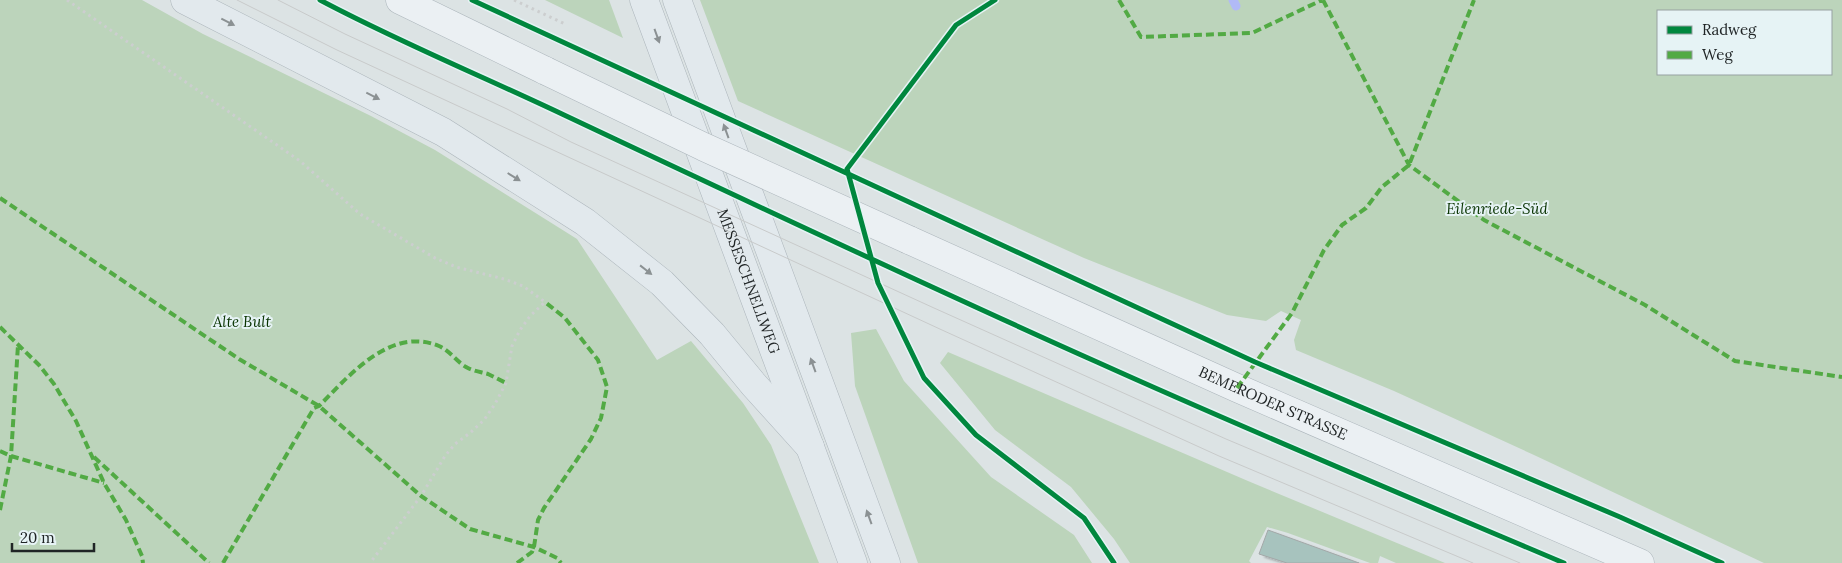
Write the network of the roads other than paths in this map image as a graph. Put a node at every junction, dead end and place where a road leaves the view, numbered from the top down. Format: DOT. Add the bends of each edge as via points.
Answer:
graph roads {
  1 [pos="185,0"];
  2 [pos="400,0"];
  3 [pos="644,0"];
  4 [pos="678,0"];
  5 [pos="810,447"];
  6 [pos="853,563"];
  7 [pos="886,563"];
  8 [pos="1640,563"];
  1 -- 5 [label="highway, one-way" via="443,132 585,222 662,283 712,334"];
  2 -- 8 [label="main road, BEMERODER STRASSE, bridge" via="704,147 1237,388"];
  3 -- 5 [label="highway, MESSESCHNELLWEG, one-way"];
  7 -- 4 [label="highway, MESSESCHNELLWEG, one-way"];
  5 -- 6 [label="highway, MESSESCHNELLWEG"];
}
